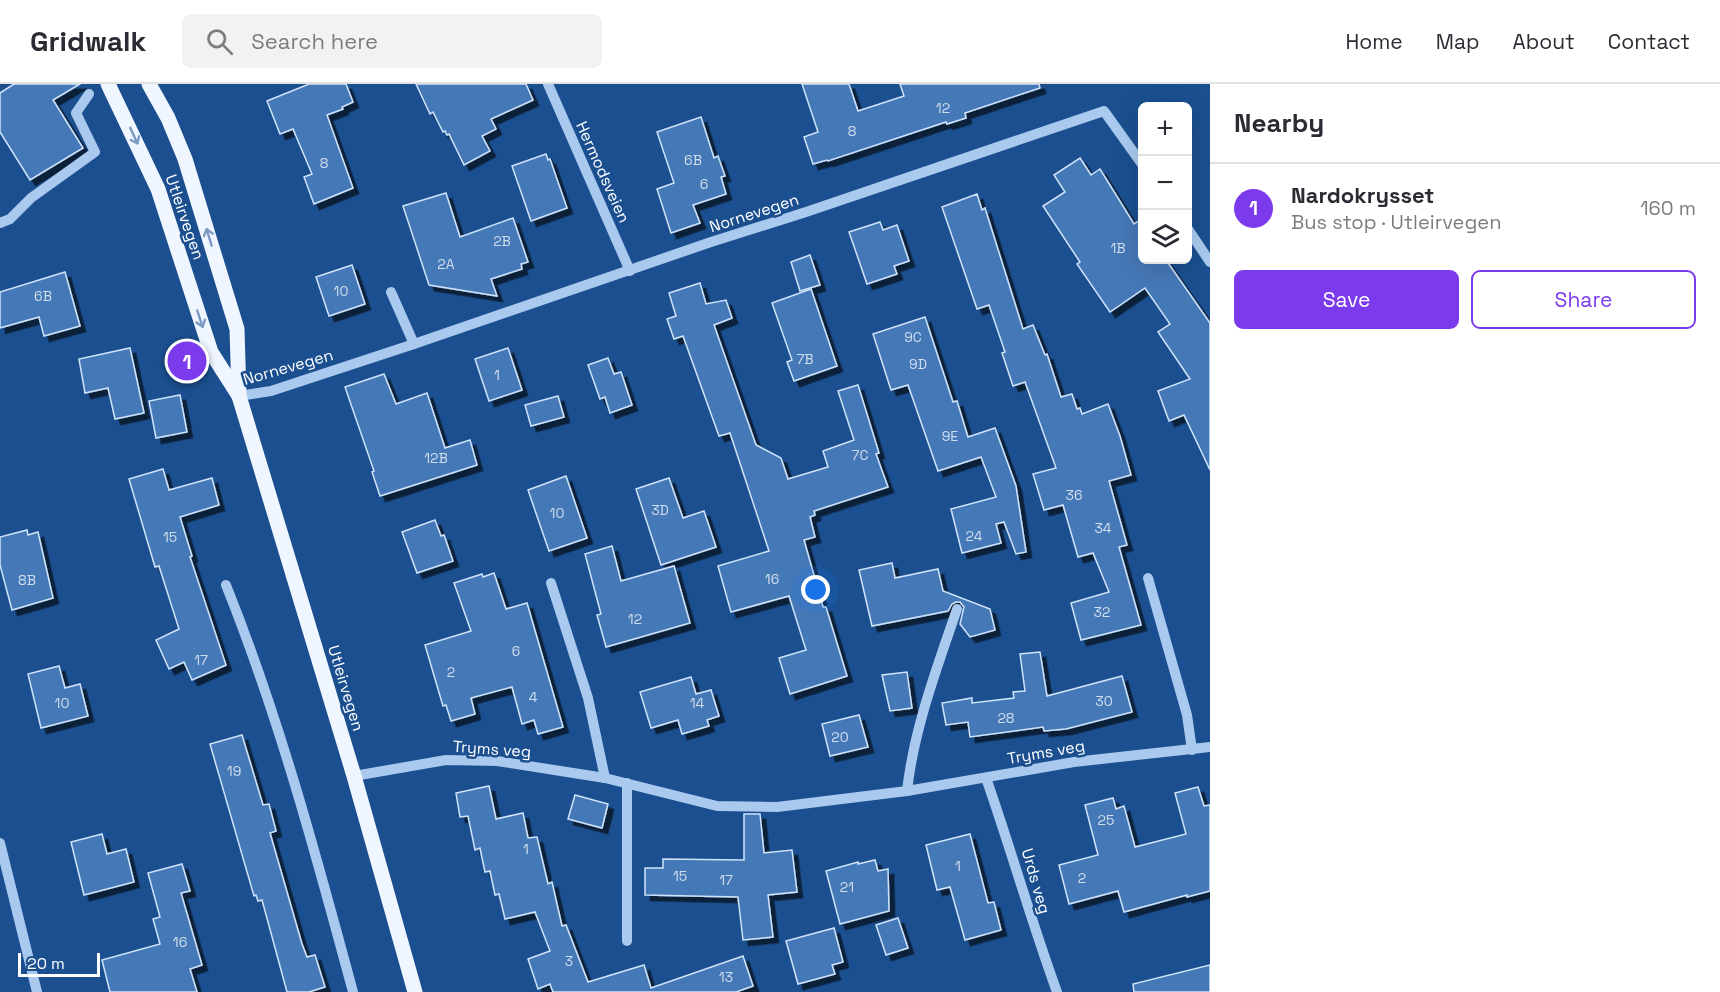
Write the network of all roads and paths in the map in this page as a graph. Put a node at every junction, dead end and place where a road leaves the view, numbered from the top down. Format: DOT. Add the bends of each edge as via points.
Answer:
graph roads {
  1 [pos="108,84"];
  2 [pos="149,84"];
  3 [pos="548,84"];
  4 [pos="89,94"];
  5 [pos="1138,157"];
  6 [pos="0,223"];
  7 [pos="1192,235"];
  8 [pos="1210,262"];
  9 [pos="630,271"];
  10 [pos="392,292"];
  11 [pos="414,344"];
  12 [pos="239,396"];
  13 [pos="1148,578"];
  14 [pos="551,583"];
  15 [pos="226,585"];
  16 [pos="957,609"];
  17 [pos="1210,747"];
  18 [pos="1192,750"];
  19 [pos="354,776"];
  20 [pos="605,778"];
  21 [pos="987,778"];
  22 [pos="627,783"];
  23 [pos="907,790"];
  24 [pos="0,843"];
  25 [pos="627,941"];
  26 [pos="37,992"];
  27 [pos="353,992"];
  28 [pos="415,992"];
  29 [pos="1057,992"];
  1 -- 12 [label="main road, Utleirvegen, one-way" via="158,189 211,352"];
  12 -- 2 [label="main road, Utleirvegen, one-way" via="237,329 186,159"];
  3 -- 9 [label="street, Hermodsveien"];
  4 -- 6 [label="street" via="76,113 95,152"];
  5 -- 9 [label="street, Nornevegen" via="1104,111"];
  7 -- 8 [label="street"];
  9 -- 11 [label="street, Nornevegen"];
  10 -- 11 [label="street"];
  11 -- 12 [label="street, Nornevegen" via="271,391"];
  12 -- 19 [label="main road, Utleirvegen"];
  13 -- 18 [label="street" via="1187,715"];
  14 -- 20 [label="street" via="588,698"];
  15 -- 27 [label="street" via="300,801"];
  16 -- 23 [label="street" via="930,688"];
  17 -- 18 [label="street, Tryms veg"];
  18 -- 21 [label="street, Tryms veg" via="1074,762"];
  19 -- 20 [label="street, Tryms veg" via="446,760 497,761"];
  19 -- 28 [label="main road, Utleirvegen"];
  20 -- 22 [label="street, Tryms veg"];
  21 -- 23 [label="street, Tryms veg"];
  21 -- 29 [label="street, Urds veg"];
  22 -- 23 [label="street, Tryms veg" via="717,806 777,807"];
  22 -- 25 [label="street"];
  24 -- 26 [label="street"];
}
